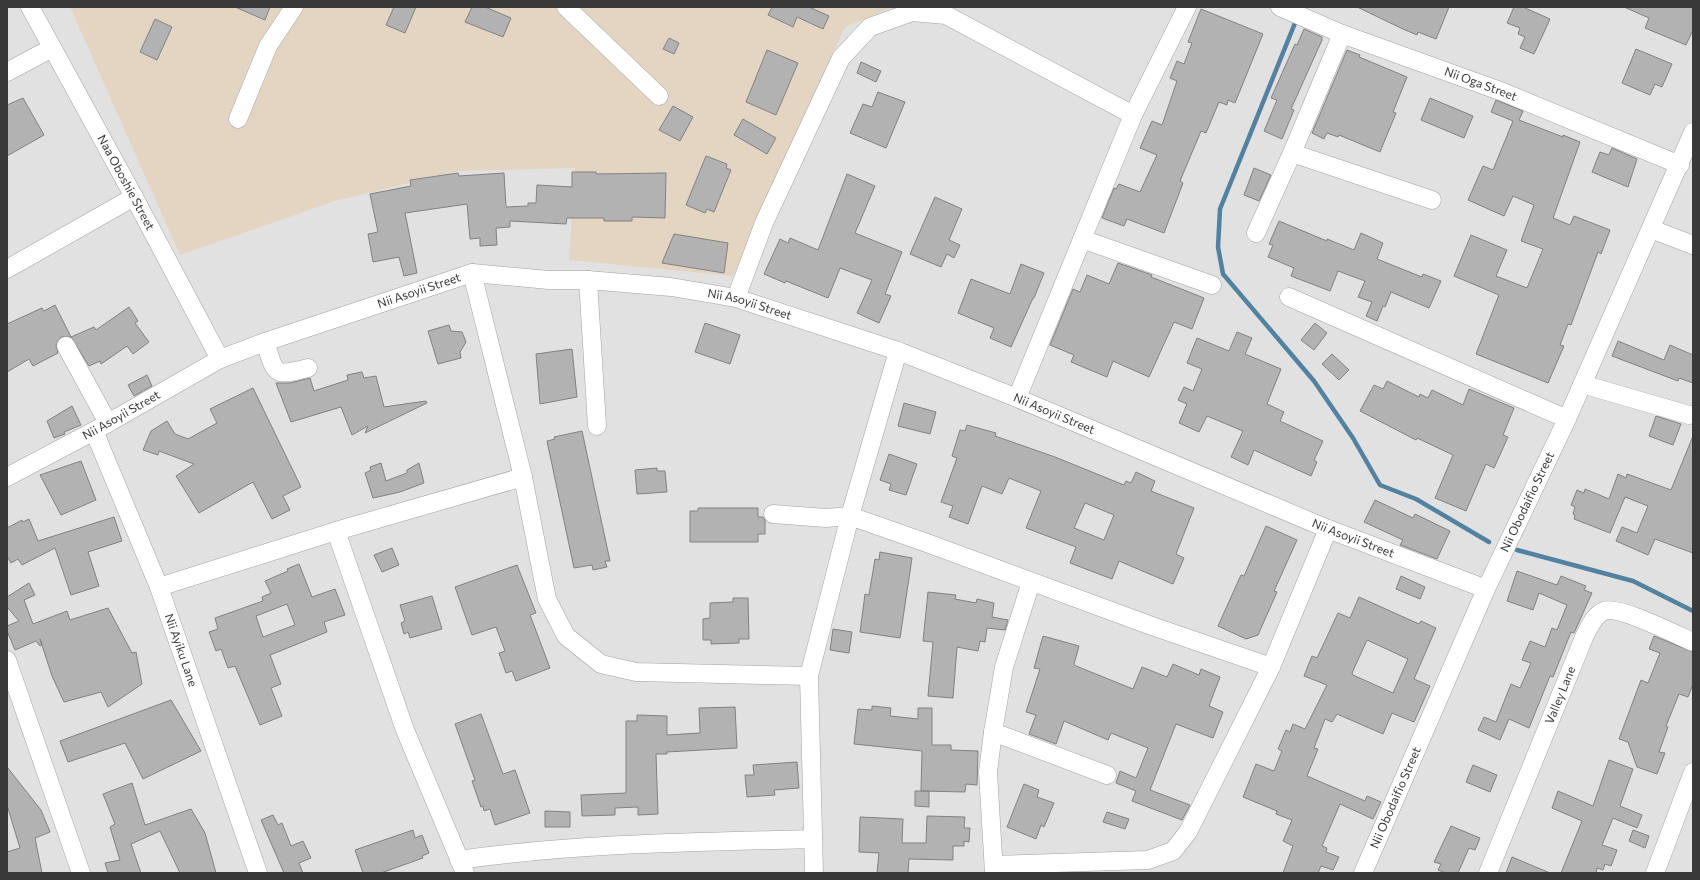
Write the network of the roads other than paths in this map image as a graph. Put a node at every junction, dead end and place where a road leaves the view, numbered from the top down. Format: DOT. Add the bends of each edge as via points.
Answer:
graph roads {
  1 [pos="30,7"];
  2 [pos="294,7"];
  3 [pos="566,7"];
  4 [pos="1187,7"];
  5 [pos="1280,7"];
  6 [pos="1342,34"];
  7 [pos="52,48"];
  8 [pos="7,72"];
  9 [pos="659,96"];
  10 [pos="1133,115"];
  11 [pos="238,119"];
  12 [pos="1693,132"];
  13 [pos="1292,153"];
  14 [pos="1680,165"];
  15 [pos="134,197"];
  16 [pos="1432,200"];
  17 [pos="1651,229"];
  18 [pos="1256,233"];
  19 [pos="1082,239"];
  20 [pos="1693,245"];
  21 [pos="7,270"];
  22 [pos="472,273"];
  23 [pos="588,280"];
  24 [pos="1212,285"];
  25 [pos="1288,297"];
  26 [pos="736,298"];
  27 [pos="265,342"];
  28 [pos="66,346"];
  29 [pos="898,351"];
  30 [pos="220,359"];
  31 [pos="308,368"];
  32 [pos="1582,384"];
  33 [pos="1018,398"];
  34 [pos="1689,414"];
  35 [pos="1567,419"];
  36 [pos="597,426"];
  37 [pos="101,427"];
  38 [pos="7,477"];
  39 [pos="523,477"];
  40 [pos="773,514"];
  41 [pos="850,516"];
  42 [pos="1328,529"];
  43 [pos="336,531"];
  44 [pos="1031,582"];
  45 [pos="159,587"];
  46 [pos="1486,589"];
  47 [pos="1693,642"];
  48 [pos="7,660"];
  49 [pos="1271,667"];
  50 [pos="809,676"];
  51 [pos="993,732"];
  52 [pos="1693,772"];
  53 [pos="1106,775"];
  54 [pos="813,839"];
  55 [pos="462,866"];
  56 [pos="994,869"];
  57 [pos="81,873"];
  58 [pos="258,873"];
  59 [pos="814,873"];
  60 [pos="1363,873"];
  61 [pos="1488,873"];
  62 [pos="1655,873"];
  1 -- 7 [label="street, Naa Oboshie Street"];
  2 -- 11 [label="street" via="268,46"];
  3 -- 9 [label="street"];
  4 -- 10 [label="street"];
  5 -- 6 [label="street, Nii Oga Street"];
  6 -- 13 [label="street"];
  6 -- 14 [label="street, Nii Oga Street" via="1503,92"];
  7 -- 8 [label="street"];
  7 -- 15 [label="street, Naa Oboshie Street"];
  10 -- 19 [label="street"];
  10 -- 26 [label="street" via="946,15 912,12 870,27 841,58 764,223"];
  12 -- 14 [label="street, Nii Obodaifio Street"];
  13 -- 16 [label="street"];
  13 -- 18 [label="street"];
  14 -- 17 [label="street, Nii Obodaifio Street"];
  15 -- 21 [label="street"];
  15 -- 30 [label="street, Naa Oboshie Street"];
  17 -- 20 [label="street"];
  17 -- 32 [label="street, Nii Obodaifio Street"];
  19 -- 24 [label="street"];
  19 -- 33 [label="street"];
  22 -- 23 [label="street, Nii Asoyii Street" via="548,280"];
  22 -- 27 [label="street, Nii Asoyii Street"];
  22 -- 39 [label="street"];
  23 -- 26 [label="street, Nii Asoyii Street" via="671,287"];
  23 -- 36 [label="street"];
  25 -- 35 [label="street"];
  26 -- 29 [label="street, Nii Asoyii Street"];
  27 -- 30 [label="street, Nii Asoyii Street"];
  27 -- 31 [label="street" via="274,369 278,373"];
  28 -- 37 [label="street, Nii Ayiku Lane"];
  29 -- 33 [label="street, Nii Asoyii Street"];
  29 -- 41 [label="street"];
  30 -- 37 [label="street, Nii Asoyii Street"];
  32 -- 34 [label="street"];
  32 -- 35 [label="street, Nii Obodaifio Street"];
  33 -- 42 [label="street, Nii Asoyii Street"];
  35 -- 46 [label="street, Nii Obodaifio Street"];
  37 -- 38 [label="street, Nii Asoyii Street"];
  37 -- 45 [label="street, Nii Ayiku Lane"];
  39 -- 43 [label="street"];
  39 -- 50 [label="street" via="547,599 566,636 601,664 636,672"];
  40 -- 41 [label="street" via="826,518"];
  41 -- 44 [label="street"];
  41 -- 50 [label="street"];
  42 -- 46 [label="street, Nii Asoyii Street"];
  42 -- 49 [label="street"];
  43 -- 45 [label="street"];
  43 -- 55 [label="street" via="405,730"];
  44 -- 49 [label="street"];
  44 -- 51 [label="street" via="1004,667"];
  45 -- 58 [label="street, Nii Ayiku Lane"];
  46 -- 60 [label="street, Nii Obodaifio Street"];
  47 -- 61 [label="street, Valley Lane" via="1621,611 1605,610 1595,618 1585,635"];
  48 -- 57 [label="street"];
  49 -- 56 [label="street" via="1188,832 1173,851 1148,860"];
  50 -- 54 [label="street"];
  51 -- 53 [label="street"];
  51 -- 56 [label="street" via="988,772"];
  52 -- 62 [label="street"];
  54 -- 55 [label="street" via="644,843 499,854"];
  54 -- 59 [label="street"];
}
